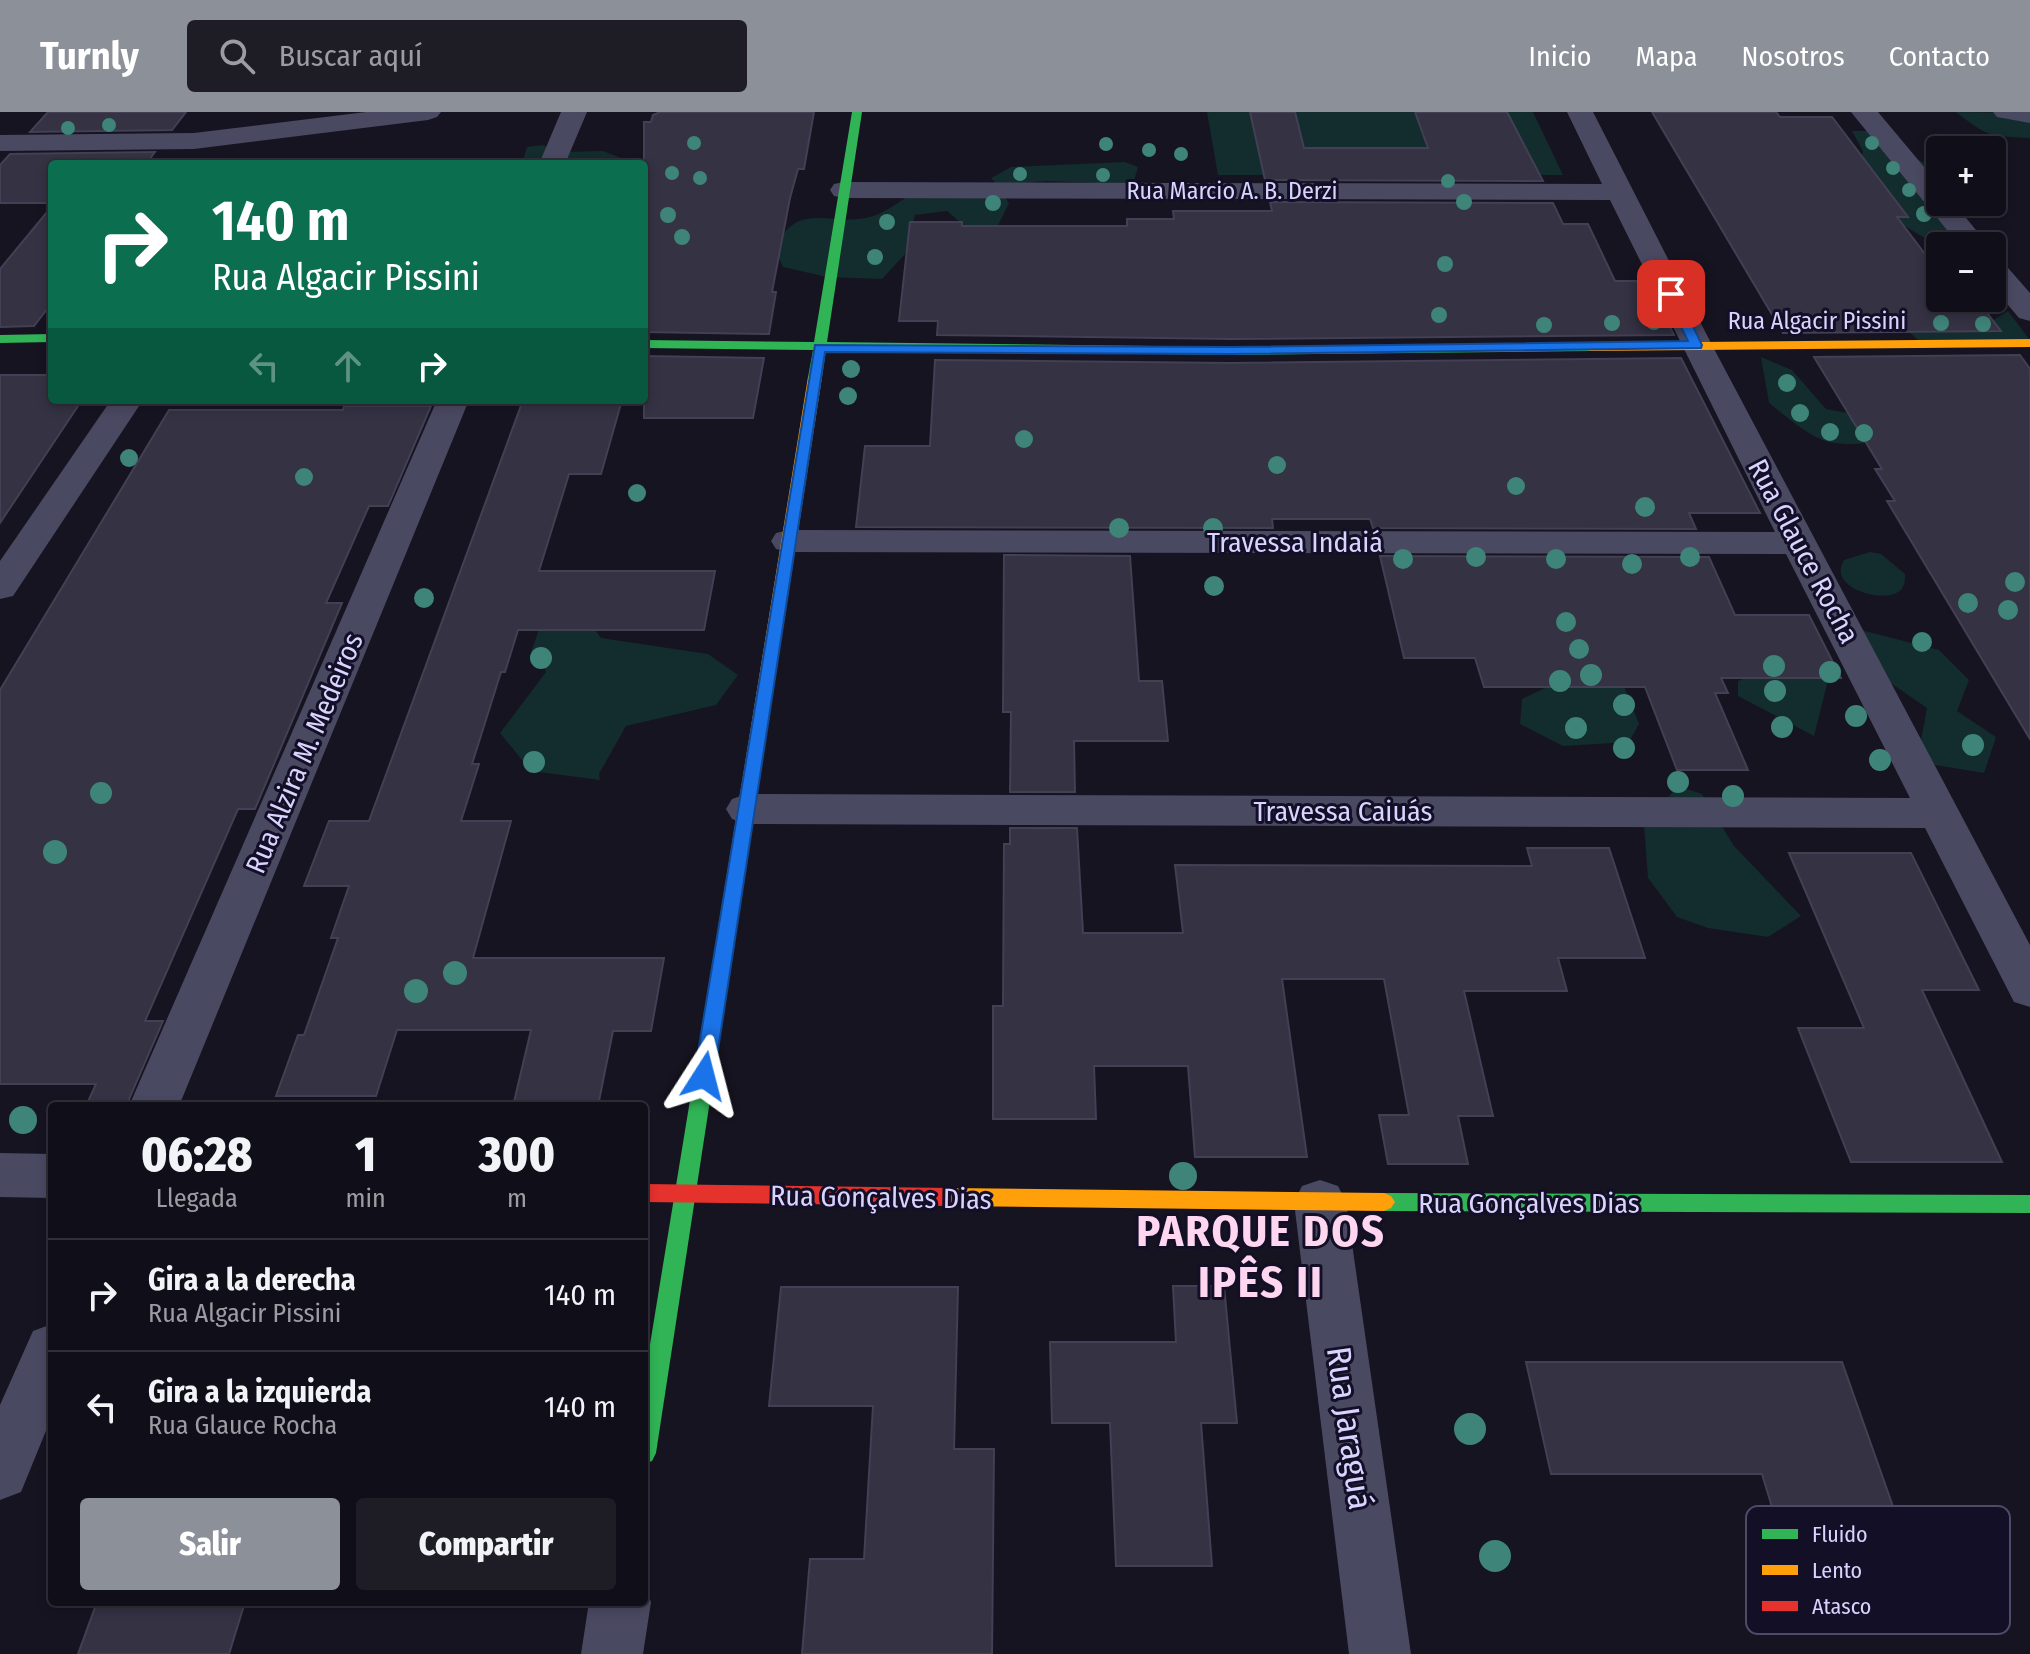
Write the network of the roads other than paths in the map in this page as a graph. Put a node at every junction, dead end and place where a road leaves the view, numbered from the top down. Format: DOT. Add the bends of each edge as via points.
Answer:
graph roads {
  1 [pos="428,112"];
  2 [pos="574,112"];
  3 [pos="857,112"];
  4 [pos="1580,112"];
  5 [pos="1864,112"];
  6 [pos="2006,112"];
  7 [pos="2030,115"];
  8 [pos="194,141"];
  9 [pos="0,143"];
  10 [pos="181,160"];
  11 [pos="554,160"];
  12 [pos="844,190"];
  13 [pos="1620,192"];
  14 [pos="1963,232"];
  15 [pos="2006,284"];
  16 [pos="2030,312"];
  17 [pos="48,338"];
  18 [pos="0,339"];
  19 [pos="2030,343"];
  20 [pos="648,344"];
  21 [pos="1696,345"];
  22 [pos="820,348"];
  23 [pos="124,404"];
  24 [pos="451,404"];
  25 [pos="789,541"];
  26 [pos="1801,543"];
  27 [pos="0,588"];
  28 [pos="747,809"];
  29 [pos="1940,813"];
  30 [pos="2030,989"];
  31 [pos="156,1102"];
  32 [pos="0,1175"];
  33 [pos="48,1176"];
  34 [pos="648,1193"];
  35 [pos="685,1194"];
  36 [pos="1320,1202"];
  37 [pos="2030,1204"];
  38 [pos="48,1358"];
  39 [pos="648,1428"];
  40 [pos="0,1472"];
  41 [pos="619,1606"];
  42 [pos="612,1654"];
  43 [pos="1380,1654"];
  1 -- 8 [label="street"];
  2 -- 11 [label="street"];
  3 -- 12 [label="street"];
  4 -- 13 [label="street, Rua Glauce Rocha"];
  5 -- 14 [label="street"];
  6 -- 7 [label="street"];
  8 -- 9 [label="street"];
  8 -- 10 [label="street"];
  12 -- 13 [label="street, Rua Marcio A. B. Derzi"];
  12 -- 22 [label="street"];
  13 -- 21 [label="street, Rua Glauce Rocha"];
  15 -- 16 [label="street"];
  17 -- 18 [label="street"];
  19 -- 21 [label="street, Rua Algacir Pissini"];
  20 -- 22 [label="street, Rua Algacir Pissini"];
  21 -- 22 [label="street, Rua Algacir Pissini" via="1231,351"];
  21 -- 26 [label="street, Rua Glauce Rocha"];
  22 -- 25 [label="street"];
  23 -- 27 [label="street"];
  24 -- 31 [label="street, Rua Alzira M. Medeiros"];
  25 -- 26 [label="street, Travessa Indaiá"];
  25 -- 28 [label="street"];
  26 -- 29 [label="street, Rua Glauce Rocha"];
  28 -- 29 [label="street, Travessa Caiuás"];
  28 -- 35 [label="street"];
  29 -- 30 [label="street, Rua Glauce Rocha"];
  32 -- 33 [label="street"];
  34 -- 35 [label="street, Rua Gonçalves Dias"];
  35 -- 36 [label="street, Rua Gonçalves Dias"];
  35 -- 39 [label="street"];
  36 -- 37 [label="street, Rua Gonçalves Dias"];
  36 -- 43 [label="street, Rua Jaraguá"];
  38 -- 40 [label="street"];
  41 -- 42 [label="street"];
}
